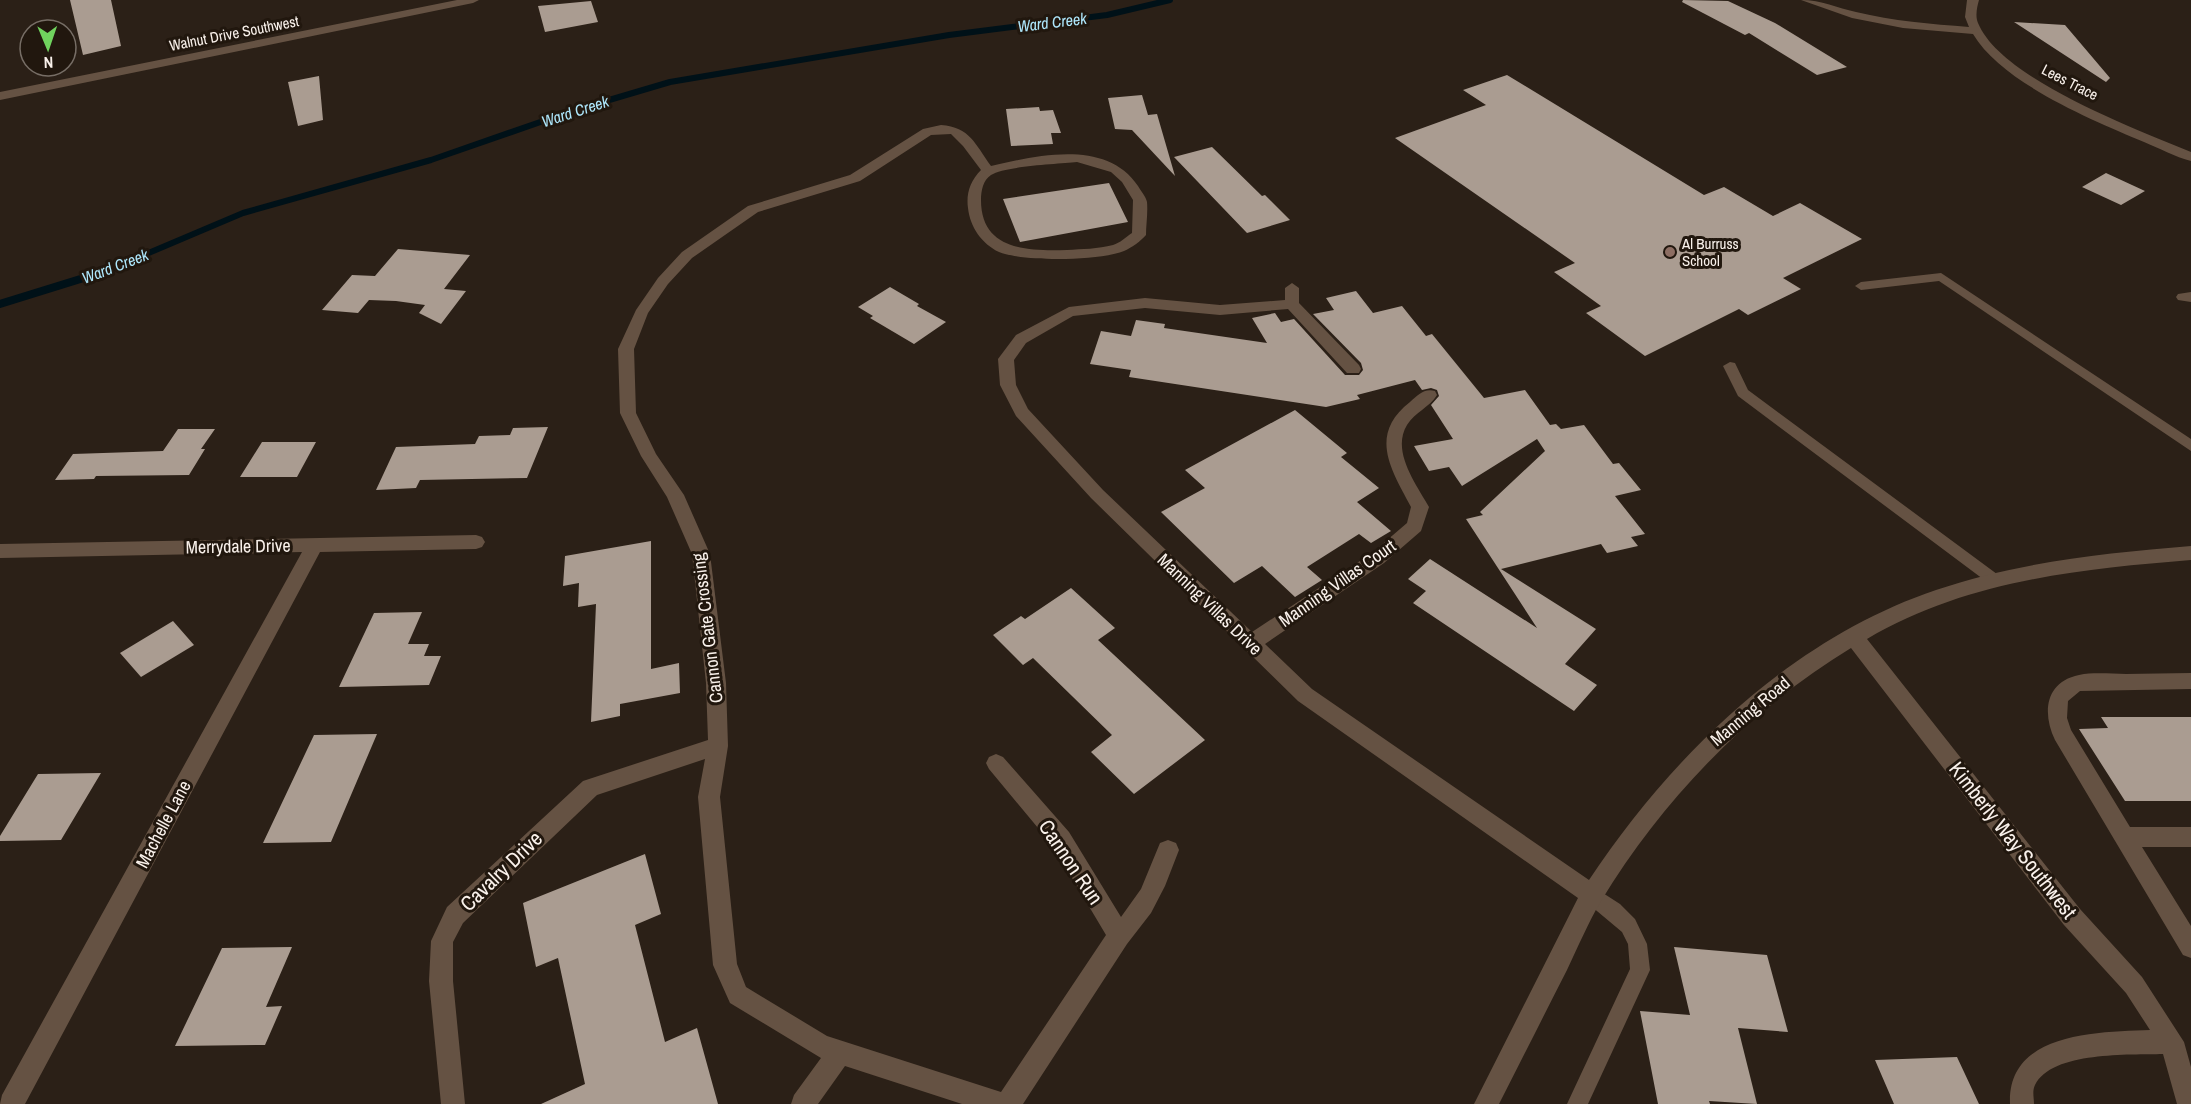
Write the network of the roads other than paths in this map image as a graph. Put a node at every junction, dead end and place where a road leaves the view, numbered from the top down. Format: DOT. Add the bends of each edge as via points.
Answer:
graph roads {
  1 [pos="473,0"];
  2 [pos="1807,0"];
  3 [pos="1973,0"];
  4 [pos="1975,31"];
  5 [pos="0,96"];
  6 [pos="2191,157"];
  7 [pos="988,171"];
  8 [pos="1862,286"];
  9 [pos="1730,366"];
  10 [pos="1353,369"];
  11 [pos="1429,395"];
  12 [pos="2191,446"];
  13 [pos="476,542"];
  14 [pos="315,544"];
  15 [pos="0,551"];
  16 [pos="2191,554"];
  17 [pos="1996,581"];
  18 [pos="1854,637"];
  19 [pos="1251,644"];
  20 [pos="2191,681"];
  21 [pos="718,746"];
  22 [pos="996,763"];
  23 [pos="2125,837"];
  24 [pos="2191,837"];
  25 [pos="1168,850"];
  26 [pos="1592,896"];
  27 [pos="1119,936"];
  28 [pos="2191,947"];
  29 [pos="2172,1042"];
  30 [pos="840,1052"];
  31 [pos="11,1104"];
  32 [pos="453,1104"];
  33 [pos="803,1104"];
  34 [pos="1000,1104"];
  35 [pos="1008,1104"];
  36 [pos="1486,1104"];
  37 [pos="1577,1104"];
  38 [pos="2022,1104"];
  39 [pos="2189,1104"];
  1 -- 5 [label="street, Walnut Drive Southwest"];
  2 -- 4 [label="street" via="1852,15 1903,25"];
  3 -- 4 [label="street" via="1971,20"];
  4 -- 6 [label="street, Lees Trace" via="2003,61 2038,86"];
  7 -- 7 [label="street" via="974,193 977,223 987,237 1005,250 1051,254 1118,249 1139,235 1140,200 1127,180 1105,164 1058,159"];
  7 -- 21 [label="street, Cannon Gate Crossing" via="955,130 927,132 855,178 753,209 687,255 641,313 626,349 628,413 649,456 675,495 701,554 716,683"];
  8 -- 12 [label="lane" via="1941,277"];
  9 -- 17 [label="lane" via="1743,393"];
  10 -- 19 [label="street, Manning Villas Drive" via="1292,296 1220,310 1145,303 1069,312 1021,339 1006,359 1008,385 1022,412 1097,494"];
  11 -- 19 [label="street, Manning Villas Court" via="1408,410 1394,432 1394,459 1420,507 1415,526 1378,558"];
  13 -- 14 [label="street, Merrydale Drive"];
  14 -- 15 [label="street, Merrydale Drive"];
  14 -- 31 [label="street, Machelle Lane"];
  16 -- 17 [label="street, Manning Road" via="2080,564"];
  17 -- 18 [label="street, Manning Road" via="1925,601"];
  18 -- 26 [label="street, Manning Road" via="1750,707 1709,744 1638,828"];
  18 -- 29 [label="street, Kimberly Way Southwest" via="2072,917 2134,985"];
  19 -- 26 [label="street, Manning Villas Drive" via="1305,695"];
  20 -- 23 [label="street" via="2080,683 2066,688 2057,699 2056,716 2062,734"];
  21 -- 30 [label="street, Cannon Gate Crossing" via="710,797 725,965 738,995 821,1046"];
  21 -- 32 [label="street, Cavalry Drive" via="590,788 455,915 442,941 441,981"];
  22 -- 27 [label="street, Cannon Run" via="1061,839"];
  23 -- 24 [label="street"];
  23 -- 28 [label="street"];
  25 -- 27 [label="street" via="1158,883 1141,912"];
  26 -- 36 [label="street, Manning Road"];
  26 -- 37 [label="lane" via="1633,930 1641,948 1640,970"];
  27 -- 35 [label="street"];
  29 -- 38 [label="street" via="2085,1047 2053,1054 2036,1064 2022,1082"];
  29 -- 39 [label="street, Kimberly Way Southwest"];
  30 -- 33 [label="street"];
  30 -- 34 [label="street, Cannon Gate Crossing"];
}
